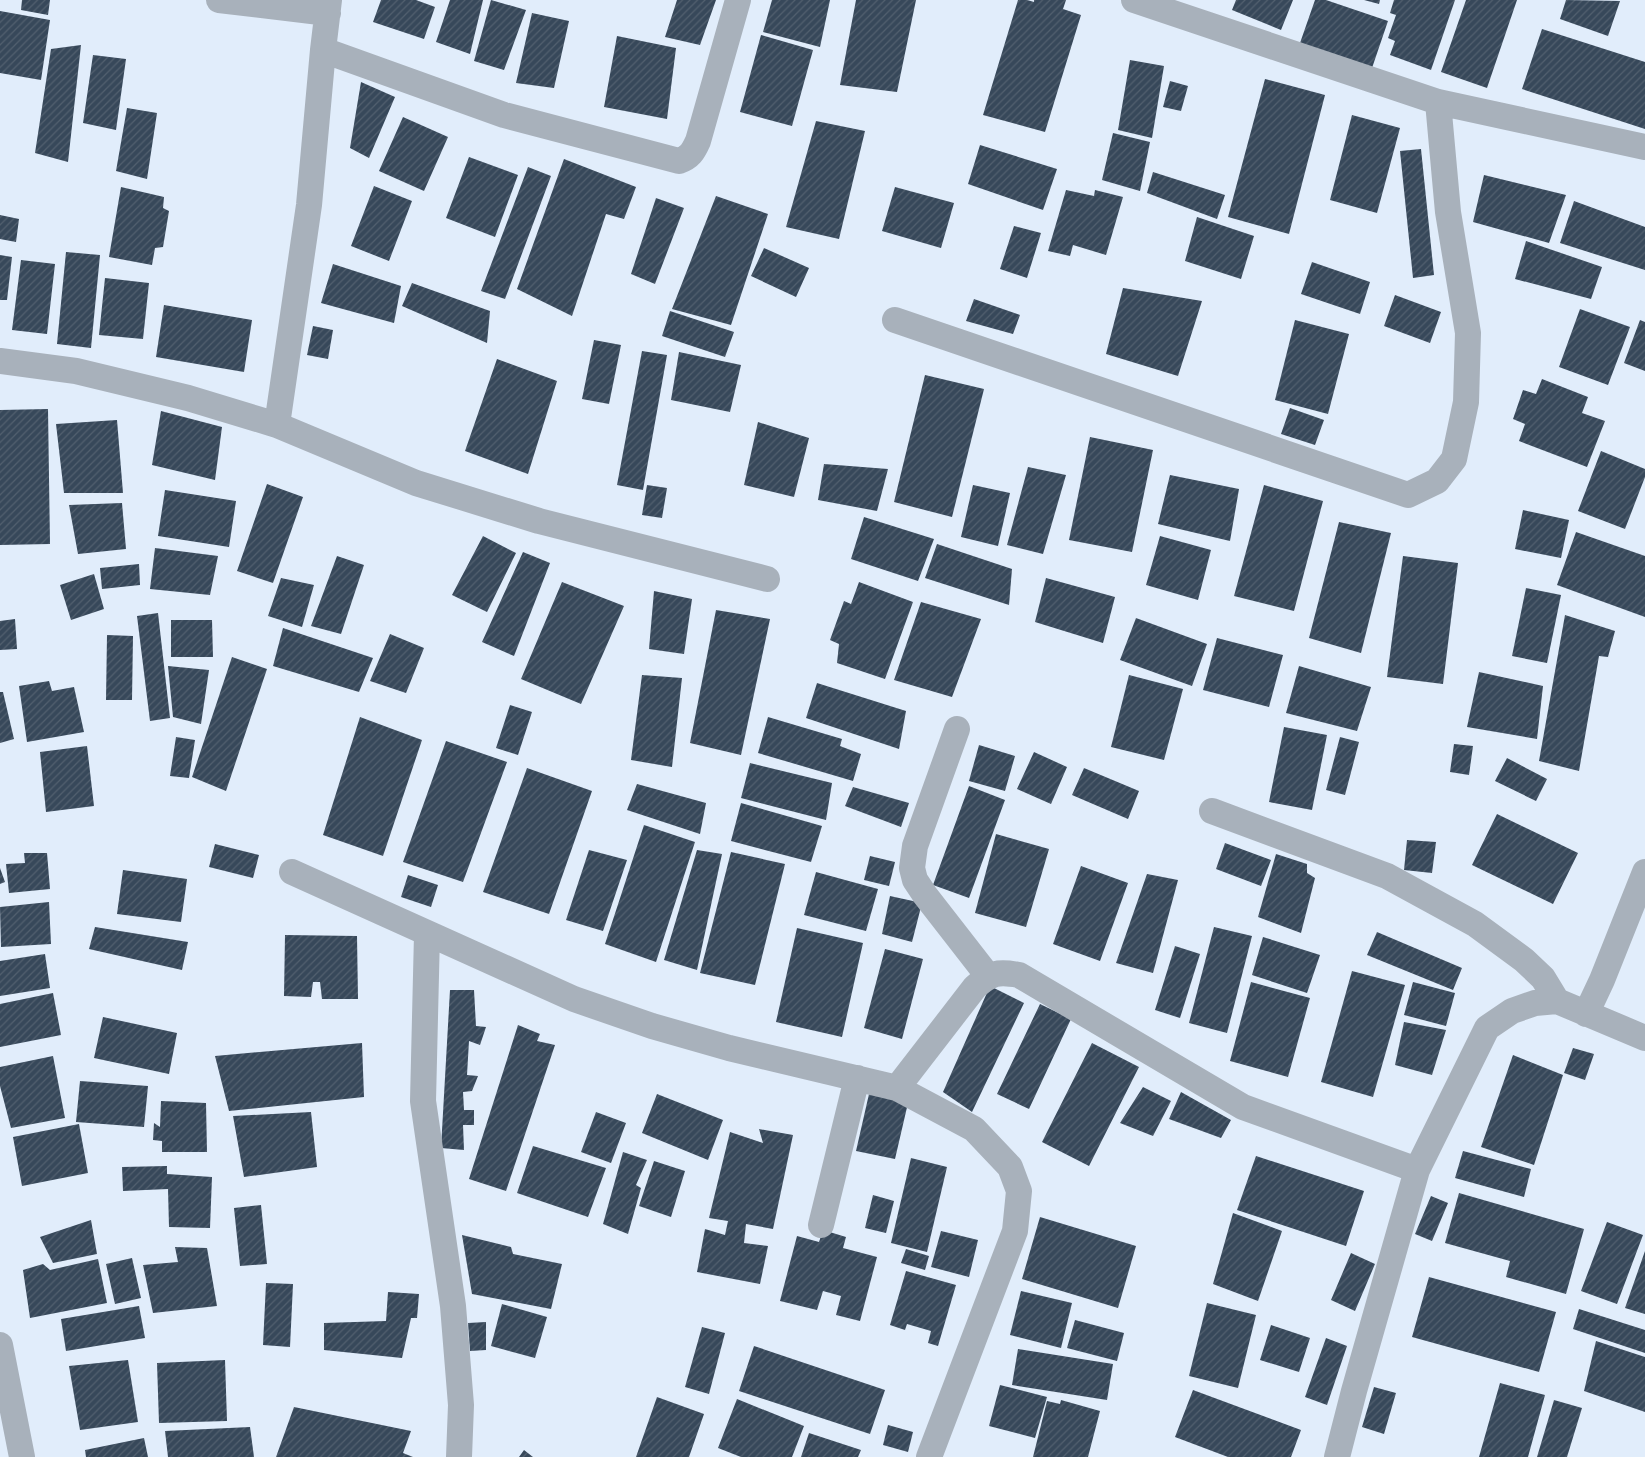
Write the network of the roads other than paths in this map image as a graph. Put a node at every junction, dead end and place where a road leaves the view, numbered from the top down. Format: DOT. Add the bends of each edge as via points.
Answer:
graph roads {
  1 [pos="219,0"];
  2 [pos="738,0"];
  3 [pos="1134,0"];
  4 [pos="329,7"];
  5 [pos="323,50"];
  6 [pos="1438,102"];
  7 [pos="1645,147"];
  8 [pos="895,320"];
  9 [pos="0,361"];
  10 [pos="277,425"];
  11 [pos="767,580"];
  12 [pos="956,729"];
  13 [pos="1212,812"];
  14 [pos="292,872"];
  15 [pos="1645,872"];
  16 [pos="426,934"];
  17 [pos="988,976"];
  18 [pos="1557,1002"];
  19 [pos="1586,1014"];
  20 [pos="1645,1038"];
  21 [pos="857,1078"];
  22 [pos="897,1088"];
  23 [pos="1418,1170"];
  24 [pos="821,1225"];
  25 [pos="0,1345"];
  26 [pos="22,1457"];
  27 [pos="458,1457"];
  28 [pos="929,1457"];
  29 [pos="1336,1457"];
  1 -- 4 [label="street"];
  2 -- 5 [label="street" via="698,141 693,153 679,162 504,115"];
  3 -- 6 [label="street"];
  4 -- 5 [label="street"];
  5 -- 10 [label="street" via="309,205"];
  6 -- 7 [label="street"];
  6 -- 8 [label="street" via="1448,212 1468,333 1466,402 1454,459 1437,481 1408,495"];
  9 -- 10 [label="street" via="76,371 188,398"];
  10 -- 11 [label="street" via="416,483 539,521"];
  12 -- 17 [label="street" via="915,846 912,868 915,880 925,895"];
  13 -- 18 [label="street" via="1387,876 1475,924 1543,978"];
  14 -- 16 [label="street"];
  15 -- 19 [label="street"];
  16 -- 21 [label="street" via="574,998 652,1026"];
  16 -- 27 [label="street" via="423,1101 453,1306 461,1405"];
  17 -- 22 [label="street" via="974,987"];
  17 -- 23 [label="street" via="1005,972 1019,975 1243,1107"];
  18 -- 19 [label="street"];
  18 -- 23 [label="street" via="1535,1003 1512,1011 1487,1028"];
  19 -- 20 [label="street"];
  21 -- 22 [label="street"];
  21 -- 24 [label="street"];
  22 -- 28 [label="street" via="974,1129 1010,1167 1019,1191 1015,1231"];
  23 -- 29 [label="street"];
  25 -- 26 [label="street"];
}
